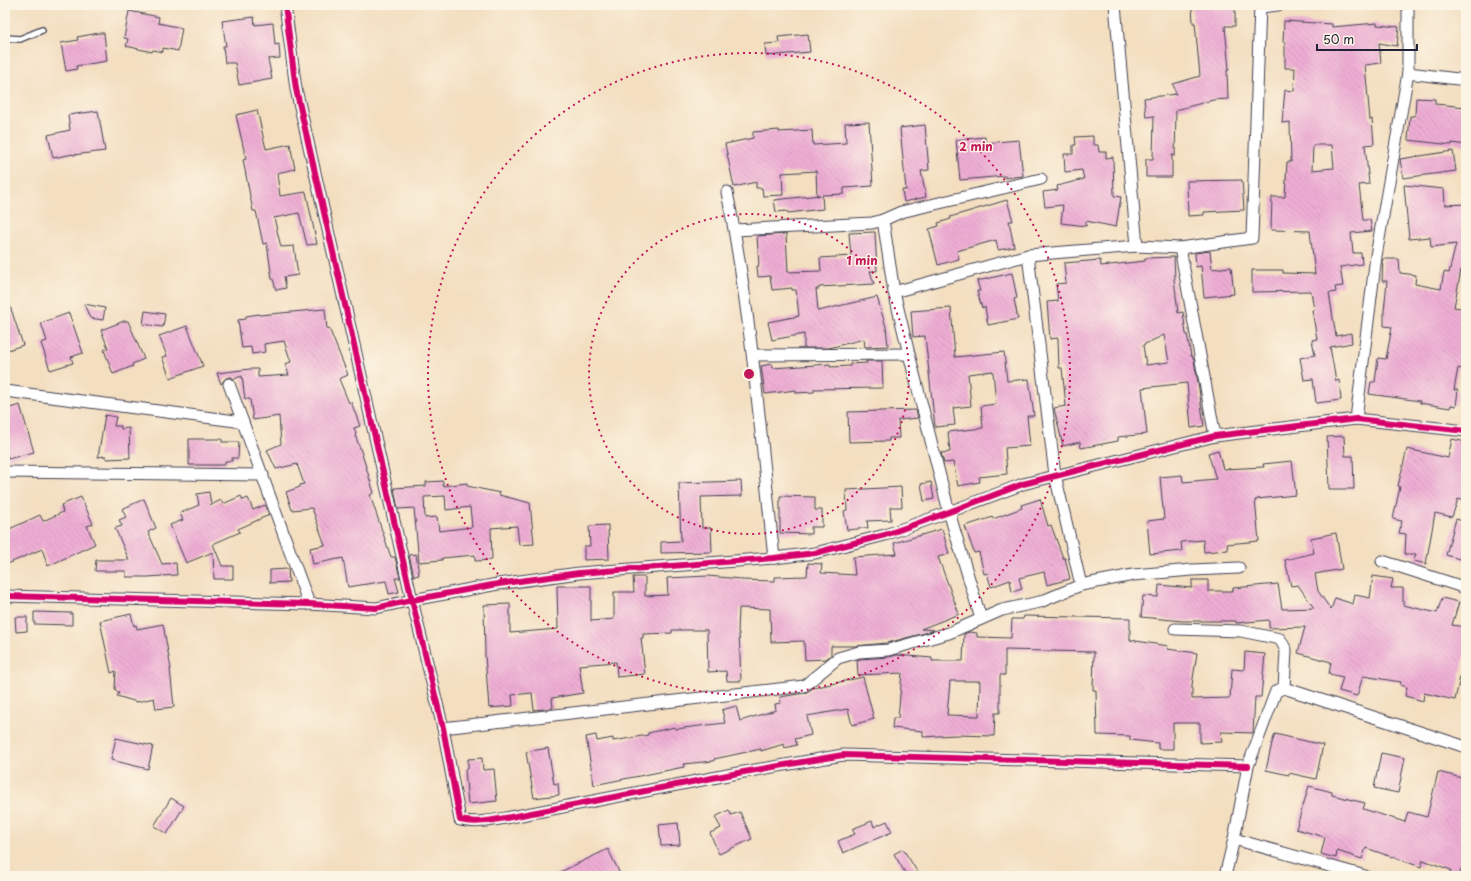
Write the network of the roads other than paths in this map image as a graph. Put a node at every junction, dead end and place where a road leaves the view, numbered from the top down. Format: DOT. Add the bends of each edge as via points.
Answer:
graph roads {
  1 [pos="285,5"];
  2 [pos="1115,5"];
  3 [pos="1278,5"];
  4 [pos="1408,5"];
  5 [pos="1260,6"];
  6 [pos="42,30"];
  7 [pos="5,38"];
  8 [pos="1408,73"];
  9 [pos="1466,80"];
  10 [pos="1041,179"];
  11 [pos="727,192"];
  12 [pos="883,220"];
  13 [pos="735,230"];
  14 [pos="1137,246"];
  15 [pos="1180,248"];
  16 [pos="1028,255"];
  17 [pos="894,292"];
  18 [pos="908,354"];
  19 [pos="753,355"];
  20 [pos="230,384"];
  21 [pos="5,391"];
  22 [pos="1356,419"];
  23 [pos="243,422"];
  24 [pos="1466,431"];
  25 [pos="1214,436"];
  26 [pos="5,472"];
  27 [pos="263,475"];
  28 [pos="1055,475"];
  29 [pos="949,512"];
  30 [pos="774,558"];
  31 [pos="1382,561"];
  32 [pos="1239,568"];
  33 [pos="1081,585"];
  34 [pos="1466,588"];
  35 [pos="5,596"];
  36 [pos="412,600"];
  37 [pos="309,604"];
  38 [pos="981,619"];
  39 [pos="1175,629"];
  40 [pos="1284,688"];
  41 [pos="443,728"];
  42 [pos="1466,747"];
  43 [pos="1248,766"];
  44 [pos="1234,839"];
  45 [pos="1225,876"];
  46 [pos="1365,876"];
  1 -- 36 [label="street" via="296,89"];
  2 -- 14 [label="street"];
  3 -- 5 [label="street"];
  4 -- 8 [label="street"];
  5 -- 15 [label="street" via="1252,238"];
  6 -- 7 [label="lane" via="20,40"];
  8 -- 9 [label="street"];
  8 -- 22 [label="street" via="1376,256"];
  10 -- 12 [label="street" via="901,212"];
  11 -- 13 [label="street"];
  12 -- 13 [label="street" via="872,223"];
  12 -- 17 [label="street"];
  13 -- 19 [label="street"];
  14 -- 15 [label="street"];
  14 -- 16 [label="street"];
  15 -- 25 [label="street"];
  16 -- 17 [label="street"];
  16 -- 28 [label="street"];
  17 -- 18 [label="street"];
  18 -- 19 [label="street"];
  18 -- 29 [label="street"];
  19 -- 30 [label="street"];
  20 -- 23 [label="street"];
  21 -- 23 [label="street"];
  22 -- 24 [label="street"];
  22 -- 25 [label="street"];
  23 -- 27 [label="street"];
  25 -- 28 [label="street"];
  26 -- 27 [label="street"];
  27 -- 37 [label="street"];
  28 -- 29 [label="street" via="1023,484"];
  28 -- 33 [label="street"];
  29 -- 30 [label="street" via="884,535 823,551"];
  29 -- 38 [label="street"];
  30 -- 36 [label="street" via="579,573 498,584"];
  31 -- 34 [label="street"];
  32 -- 33 [label="street" via="1133,575"];
  33 -- 38 [label="street" via="1040,602 1002,610"];
  35 -- 37 [label="street"];
  36 -- 37 [label="street" via="376,608"];
  36 -- 41 [label="street"];
  38 -- 41 [label="street" via="949,633 888,650 859,652 838,658 804,686"];
  39 -- 40 [label="street" via="1242,631 1280,640 1286,650"];
  40 -- 42 [label="street"];
  40 -- 43 [label="street" via="1276,691"];
  41 -- 43 [label="street" via="460,820 469,822 511,818 842,755"];
  43 -- 44 [label="street"];
  44 -- 45 [label="street"];
  44 -- 46 [label="street"];
}
